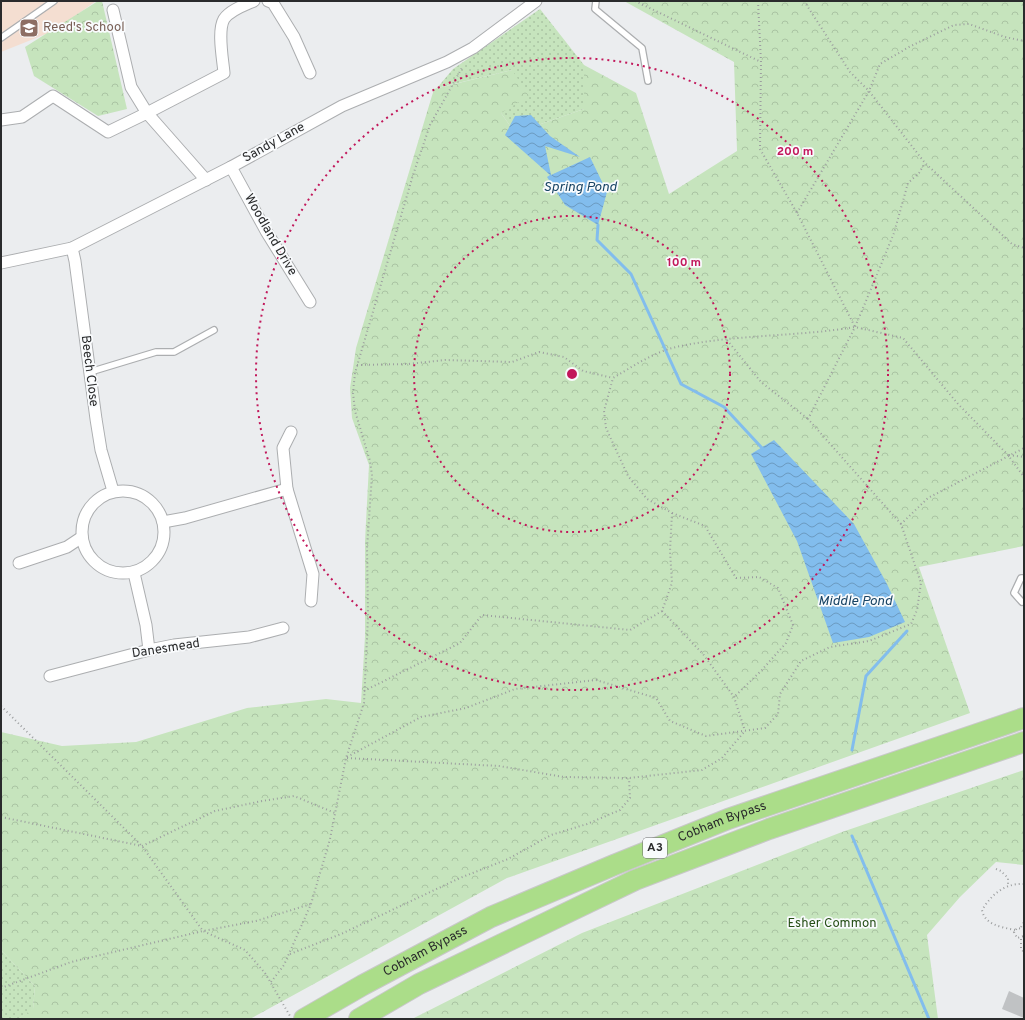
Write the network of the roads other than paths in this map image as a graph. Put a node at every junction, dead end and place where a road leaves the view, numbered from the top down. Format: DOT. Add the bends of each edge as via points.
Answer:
graph roads {
  1 [pos="54,1"];
  2 [pos="254,1"];
  3 [pos="268,1"];
  4 [pos="536,1"];
  5 [pos="596,1"];
  6 [pos="521,5"];
  7 [pos="113,10"];
  8 [pos="1,38"];
  9 [pos="310,73"];
  10 [pos="648,81"];
  11 [pos="147,113"];
  12 [pos="1,120"];
  13 [pos="231,167"];
  14 [pos="206,180"];
  15 [pos="72,248"];
  16 [pos="1,263"];
  17 [pos="310,302"];
  18 [pos="214,330"];
  19 [pos="90,372"];
  20 [pos="291,432"];
  21 [pos="287,489"];
  22 [pos="113,491"];
  23 [pos="163,522"];
  24 [pos="82,537"];
  25 [pos="19,563"];
  26 [pos="134,572"];
  27 [pos="1024,578"];
  28 [pos="310,601"];
  29 [pos="1022,602"];
  30 [pos="283,628"];
  31 [pos="149,650"];
  32 [pos="50,676"];
  33 [pos="1024,718"];
  34 [pos="1024,742"];
  35 [pos="304,1019"];
  36 [pos="359,1019"];
  1 -- 8 [label="lane"];
  2 -- 11 [label="street" via="237,8 224,19 220,41 224,73"];
  3 -- 9 [label="street" via="273,3 290,30"];
  4 -- 6 [label="street, Sandy Lane"];
  5 -- 10 [label="lane" via="595,9 642,48"];
  6 -- 13 [label="street, Sandy Lane" via="473,48 420,75 342,106"];
  7 -- 11 [label="street" via="131,87"];
  11 -- 12 [label="street" via="108,132 53,96 22,117"];
  11 -- 14 [label="street"];
  13 -- 14 [label="street, Sandy Lane"];
  13 -- 17 [label="street, Woodland Drive" via="266,232"];
  14 -- 15 [label="street, Sandy Lane"];
  15 -- 16 [label="street, Sandy Lane"];
  15 -- 19 [label="street, Beech Close"];
  18 -- 19 [label="lane" via="174,352 156,352"];
  19 -- 22 [label="street, Beech Close" via="101,450"];
  20 -- 21 [label="street" via="283,448"];
  21 -- 23 [label="street"];
  21 -- 28 [label="street" via="313,574"];
  22 -- 23 [label="street" via="128,490 151,500 160,511"];
  22 -- 24 [label="street" via="99,498 85,515"];
  23 -- 26 [label="street" via="165,531 161,551 148,566"];
  24 -- 25 [label="street" via="67,547"];
  24 -- 26 [label="street" via="88,555 105,570 113,573"];
  26 -- 31 [label="street"];
  27 -- 29 [label="lane" via="1021,578 1014,593"];
  30 -- 31 [label="street, Danesmead" via="249,637"];
  31 -- 32 [label="street, Danesmead"];
  33 -- 35 [label="highway, Cobham Bypass / A3" via="728,819 614,865 491,917"];
  34 -- 36 [label="highway, Cobham Bypass / A3" via="769,829 635,880 419,984"];
}
